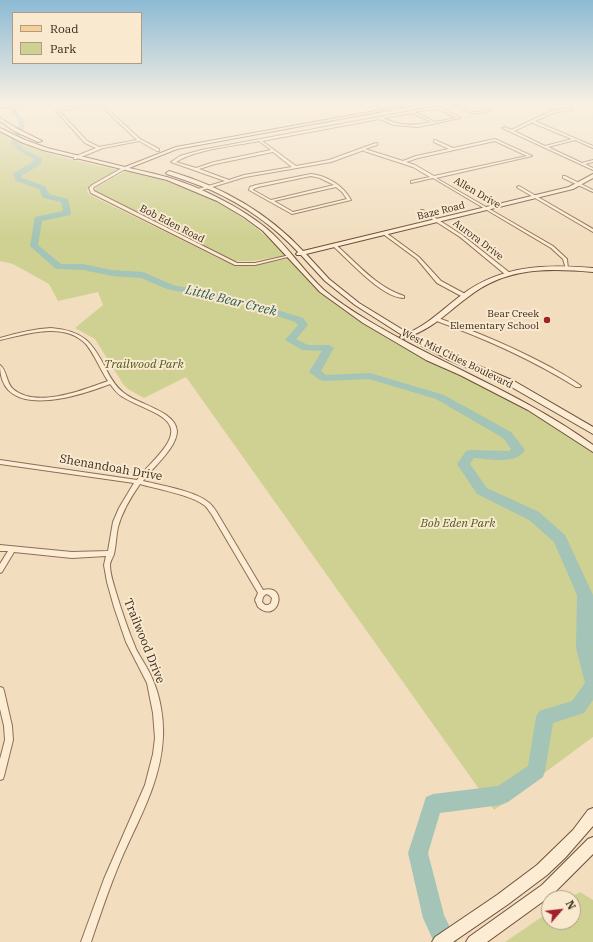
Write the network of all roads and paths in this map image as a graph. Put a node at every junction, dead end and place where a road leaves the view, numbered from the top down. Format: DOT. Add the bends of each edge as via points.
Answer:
graph roads {
  1 [pos="49,148"];
  2 [pos="51,148"];
  3 [pos="98,148"];
  4 [pos="154,148"];
  5 [pos="166,148"];
  6 [pos="176,148"];
  7 [pos="217,148"];
  8 [pos="269,148"];
  9 [pos="369,148"];
  10 [pos="457,148"];
  11 [pos="512,148"];
  12 [pos="547,148"];
  13 [pos="452,149"];
  14 [pos="158,150"];
  15 [pos="365,150"];
  16 [pos="273,151"];
  17 [pos="82,154"];
  18 [pos="75,158"];
  19 [pos="593,161"];
  20 [pos="404,162"];
  21 [pos="581,164"];
  22 [pos="136,165"];
  23 [pos="127,166"];
  24 [pos="295,167"];
  25 [pos="197,169"];
  26 [pos="593,169"];
  27 [pos="276,170"];
  28 [pos="270,172"];
  29 [pos="253,175"];
  30 [pos="593,176"];
  31 [pos="564,177"];
  32 [pos="435,178"];
  33 [pos="287,179"];
  34 [pos="227,180"];
  35 [pos="280,181"];
  36 [pos="412,182"];
  37 [pos="580,184"];
  38 [pos="336,186"];
  39 [pos="519,187"];
  40 [pos="211,188"];
  41 [pos="201,191"];
  42 [pos="593,191"];
  43 [pos="536,196"];
  44 [pos="271,201"];
  45 [pos="487,208"];
  46 [pos="422,210"];
  47 [pos="438,221"];
  48 [pos="592,230"];
  49 [pos="384,234"];
  50 [pos="335,246"];
  51 [pos="302,254"];
  52 [pos="290,256"];
  53 [pos="568,268"];
  54 [pos="593,270"];
  55 [pos="508,274"];
  56 [pos="465,296"];
  57 [pos="402,297"];
  58 [pos="436,319"];
  59 [pos="407,335"];
  60 [pos="0,339"];
  61 [pos="396,340"];
  62 [pos="0,368"];
  63 [pos="111,382"];
  64 [pos="578,386"];
  65 [pos="593,431"];
  66 [pos="593,449"];
  67 [pos="0,462"];
  68 [pos="139,482"];
  69 [pos="0,548"];
  70 [pos="12,550"];
  71 [pos="111,553"];
  72 [pos="0,570"];
  73 [pos="262,594"];
  74 [pos="0,691"];
  75 [pos="0,776"];
  76 [pos="593,815"];
  77 [pos="593,844"];
  78 [pos="86,942"];
  79 [pos="440,942"];
  80 [pos="474,942"];
  1 -- 18 [label="main road, West Mid Cities Boulevard"];
  2 -- 17 [label="main road, West Mid Cities Boulevard"];
  3 -- 17 [label="street"];
  4 -- 14 [label="street"];
  5 -- 14 [label="main road"];
  6 -- 22 [label="main road"];
  7 -- 25 [label="street" via="181,157 173,162"];
  8 -- 16 [label="street"];
  9 -- 15 [label="street"];
  10 -- 13 [label="street"];
  11 -- 32 [label="street" via="530,156"];
  12 -- 21 [label="street"];
  13 -- 20 [label="street"];
  14 -- 23 [label="main road"];
  15 -- 20 [label="street, Allen Drive"];
  15 -- 24 [label="street"];
  16 -- 24 [label="street"];
  16 -- 25 [label="street"];
  17 -- 18 [label="street"];
  17 -- 23 [label="main road, West Mid Cities Boulevard"];
  18 -- 23 [label="main road, West Mid Cities Boulevard"];
  19 -- 21 [label="street"];
  20 -- 32 [label="street, Allen Drive"];
  21 -- 26 [label="street"];
  22 -- 23 [label="main road"];
  22 -- 40 [label="main road, West Mid Cities Boulevard" via="174,174"];
  23 -- 41 [label="main road, West Mid Cities Boulevard"];
  23 -- 52 [label="street, Bob Eden Road" via="93,186 92,192 236,264 255,264"];
  24 -- 27 [label="street"];
  25 -- 34 [label="street"];
  27 -- 28 [label="street"];
  27 -- 33 [label="street"];
  28 -- 29 [label="street"];
  28 -- 35 [label="street"];
  29 -- 34 [label="street"];
  29 -- 40 [label="street"];
  30 -- 37 [label="main road, Baze Road"];
  31 -- 37 [label="street"];
  32 -- 36 [label="street"];
  32 -- 45 [label="street, Allen Drive"];
  33 -- 35 [label="street"];
  33 -- 38 [label="street" via="318,175"];
  34 -- 40 [label="street"];
  35 -- 44 [label="street" via="251,188"];
  37 -- 42 [label="street"];
  37 -- 43 [label="main road, Baze Road"];
  38 -- 44 [label="street"];
  38 -- 44 [label="street" via="346,194 348,200 292,213"];
  39 -- 43 [label="street"];
  40 -- 41 [label="street"];
  40 -- 51 [label="main road, West Mid Cities Boulevard" via="257,213 286,236"];
  41 -- 52 [label="main road, West Mid Cities Boulevard" via="250,218"];
  43 -- 45 [label="main road, Baze Road"];
  43 -- 48 [label="street"];
  45 -- 47 [label="main road, Baze Road"];
  45 -- 53 [label="street, Allen Drive" via="552,247 565,259"];
  46 -- 47 [label="street, Aurora Drive"];
  47 -- 49 [label="main road, Baze Road"];
  47 -- 55 [label="street, Aurora Drive"];
  49 -- 50 [label="main road, Baze Road"];
  49 -- 56 [label="street" via="418,258 439,282"];
  50 -- 51 [label="main road, Baze Road"];
  50 -- 57 [label="street" via="368,278 387,291"];
  51 -- 52 [label="main road, Baze Road"];
  51 -- 59 [label="main road, West Mid Cities Boulevard" via="327,280 356,304"];
  52 -- 61 [label="main road, West Mid Cities Boulevard" via="322,291 365,322"];
  53 -- 54 [label="main road"];
  53 -- 55 [label="main road" via="532,269"];
  55 -- 56 [label="main road" via="485,282"];
  56 -- 58 [label="main road"];
  58 -- 59 [label="main road"];
  58 -- 64 [label="street" via="504,345"];
  59 -- 61 [label="main road"];
  59 -- 65 [label="main road, West Mid Cities Boulevard" via="452,358 511,383"];
  60 -- 63 [label="street, Trailwood Drive" via="48,330 80,337 96,356"];
  61 -- 66 [label="main road, West Mid Cities Boulevard" via="531,408"];
  62 -- 63 [label="street" via="10,389 17,394 34,398 66,396"];
  63 -- 68 [label="street, Trailwood Drive" via="125,396 167,418 174,426 174,434 166,450"];
  67 -- 68 [label="street, Shenandoah Drive"];
  68 -- 71 [label="street, Trailwood Drive" via="115,524"];
  68 -- 73 [label="street, Shenandoah Drive" via="185,494 207,504"];
  69 -- 70 [label="street"];
  70 -- 71 [label="street" via="72,555"];
  70 -- 72 [label="street"];
  71 -- 78 [label="street, Trailwood Drive" via="107,564 111,586 133,649 151,685 159,717 159,738 149,789 116,861"];
  74 -- 75 [label="street" via="9,740"];
  76 -- 79 [label="main road" via="550,863 523,886"];
  77 -- 80 [label="main road" via="547,890"];
}
